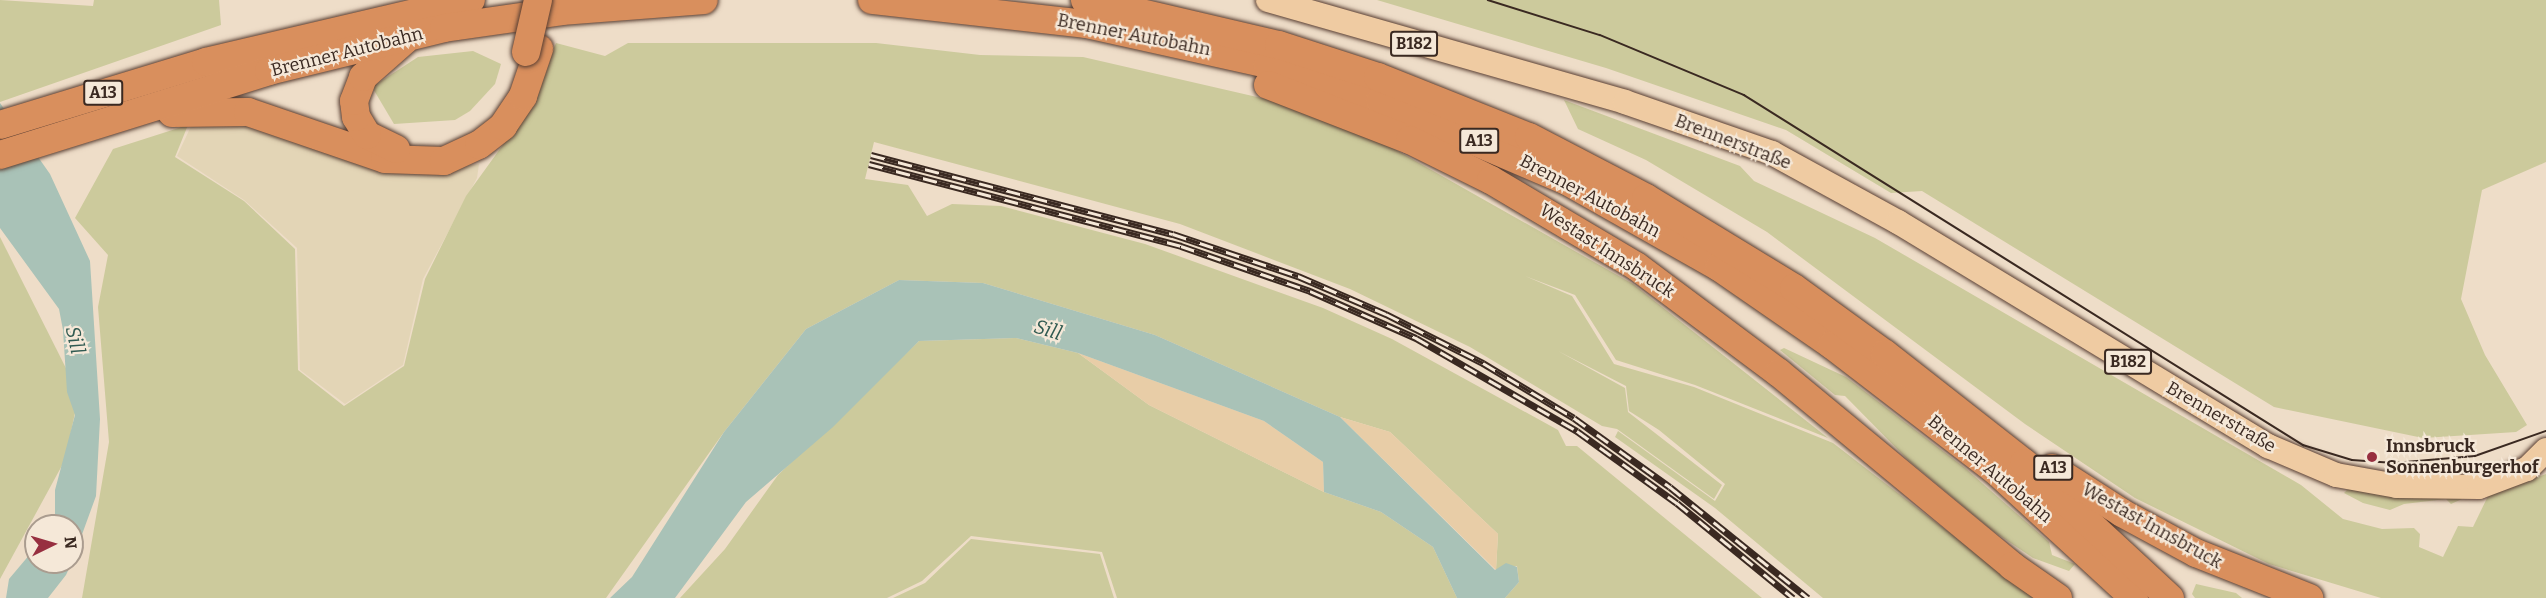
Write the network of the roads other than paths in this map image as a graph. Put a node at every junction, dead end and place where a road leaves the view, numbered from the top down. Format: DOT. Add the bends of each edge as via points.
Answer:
graph roads {
  1 [pos="427,0"];
  2 [pos="471,0"];
  3 [pos="538,0"];
  4 [pos="550,0"];
  5 [pos="704,0"];
  6 [pos="872,0"];
  7 [pos="1276,2"];
  8 [pos="1086,12"];
  9 [pos="406,25"];
  10 [pos="532,51"];
  11 [pos="214,86"];
  12 [pos="0,125"];
  13 [pos="0,154"];
  14 [pos="1885,354"];
  15 [pos="2544,452"];
  16 [pos="2058,598"];
  17 [pos="2134,598"];
  18 [pos="2170,598"];
  19 [pos="2309,598"];
  1 -- 9 [label="highway"];
  2 -- 9 [label="highway, Brenner Autobahn / A13"];
  3 -- 10 [label="highway, bridge"];
  4 -- 10 [label="highway"];
  5 -- 9 [label="highway, Brenner Autobahn / A13"];
  6 -- 8 [label="highway, Brenner Autobahn / A13"];
  7 -- 15 [label="main road, Brennerstraße / B182" via="1542,81 1700,140 1942,251 2277,451 2354,480 2422,487"];
  8 -- 14 [label="highway, Brenner Autobahn / A13" via="1279,45 1378,77 1529,137 1739,252"];
  8 -- 16 [label="highway, Westast Innsbruck / A13" via="1410,140 1561,219 1725,332 2012,566"];
  8 -- 17 [label="highway, Brenner Autobahn / A13" via="1380,101 1508,154 1632,216 1719,267 1924,413 2003,477"];
  9 -- 10 [label="highway" via="363,77 354,101 356,117 367,135 401,151 445,147 485,127 510,95"];
  9 -- 11 [label="highway, Brenner Autobahn / A13"];
  10 -- 11 [label="highway" via="523,96 503,126 479,146 444,160 392,161 276,120"];
  11 -- 12 [label="highway, Brenner Autobahn / A13"];
  11 -- 13 [label="highway, A13"];
  14 -- 18 [label="highway, Brenner Autobahn / A13" via="2024,464"];
  14 -- 19 [label="highway, Westast Innsbruck / A13" via="2121,513 2229,568"];
}
